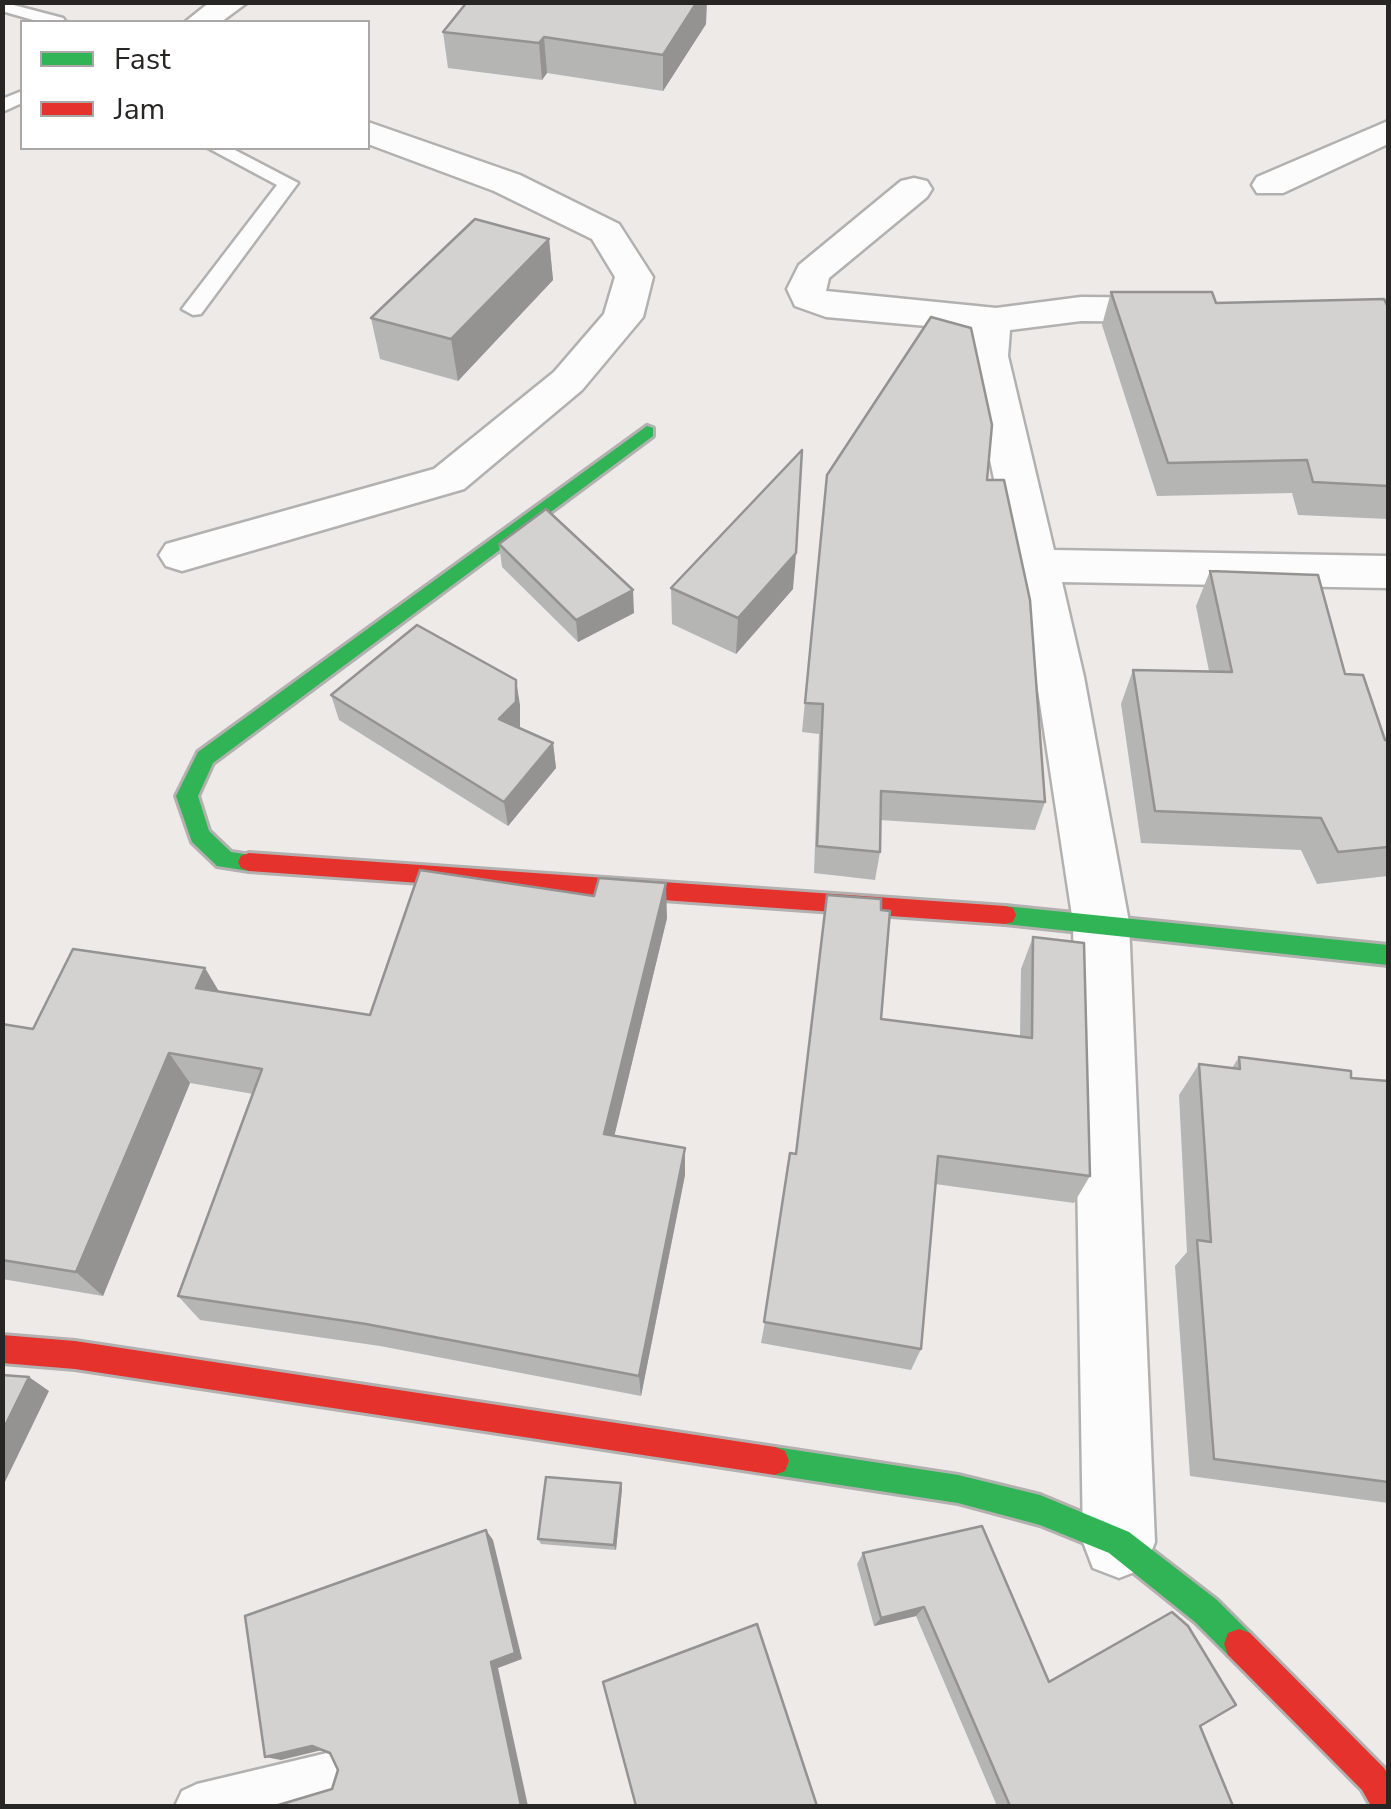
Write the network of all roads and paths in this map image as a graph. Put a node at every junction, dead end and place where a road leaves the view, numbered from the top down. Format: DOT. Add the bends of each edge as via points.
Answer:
graph roads {
  1 [pos="233,2"];
  2 [pos="2,6"];
  3 [pos="50,20"];
  4 [pos="203,20"];
  5 [pos="1388,130"];
  6 [pos="370,133"];
  7 [pos="221,150"];
  8 [pos="1270,185"];
  9 [pos="914,189"];
  10 [pos="192,308"];
  11 [pos="1216,310"];
  12 [pos="996,320"];
  13 [pos="647,432"];
  14 [pos="182,555"];
  15 [pos="1034,566"];
  16 [pos="1388,572"];
  17 [pos="1101,922"];
  18 [pos="1388,956"];
  19 [pos="2,1349"];
  20 [pos="1118,1542"];
  21 [pos="327,1774"];
  22 [pos="1383,1787"];
  23 [pos="198,1806"];
  1 -- 4 [label="street"];
  2 -- 3 [label="lane"];
  5 -- 8 [label="street"];
  6 -- 14 [label="street" via="507,182 606,232 634,277 623,318 568,380 449,480"];
  7 -- 10 [label="lane" via="288,183"];
  9 -- 12 [label="street" via="812,273 808,298"];
  11 -- 12 [label="street" via="1081,310"];
  12 -- 15 [label="street" via="987,336 988,356"];
  13 -- 17 [label="street" via="205,758 187,796 200,836 225,860"];
  15 -- 16 [label="street"];
  15 -- 17 [label="street" via="1060,677"];
  17 -- 18 [label="street"];
  17 -- 20 [label="street"];
  19 -- 20 [label="street" via="958,1489 1040,1510"];
  20 -- 22 [label="street" via="1206,1611"];
  21 -- 23 [label="lane"];
}
